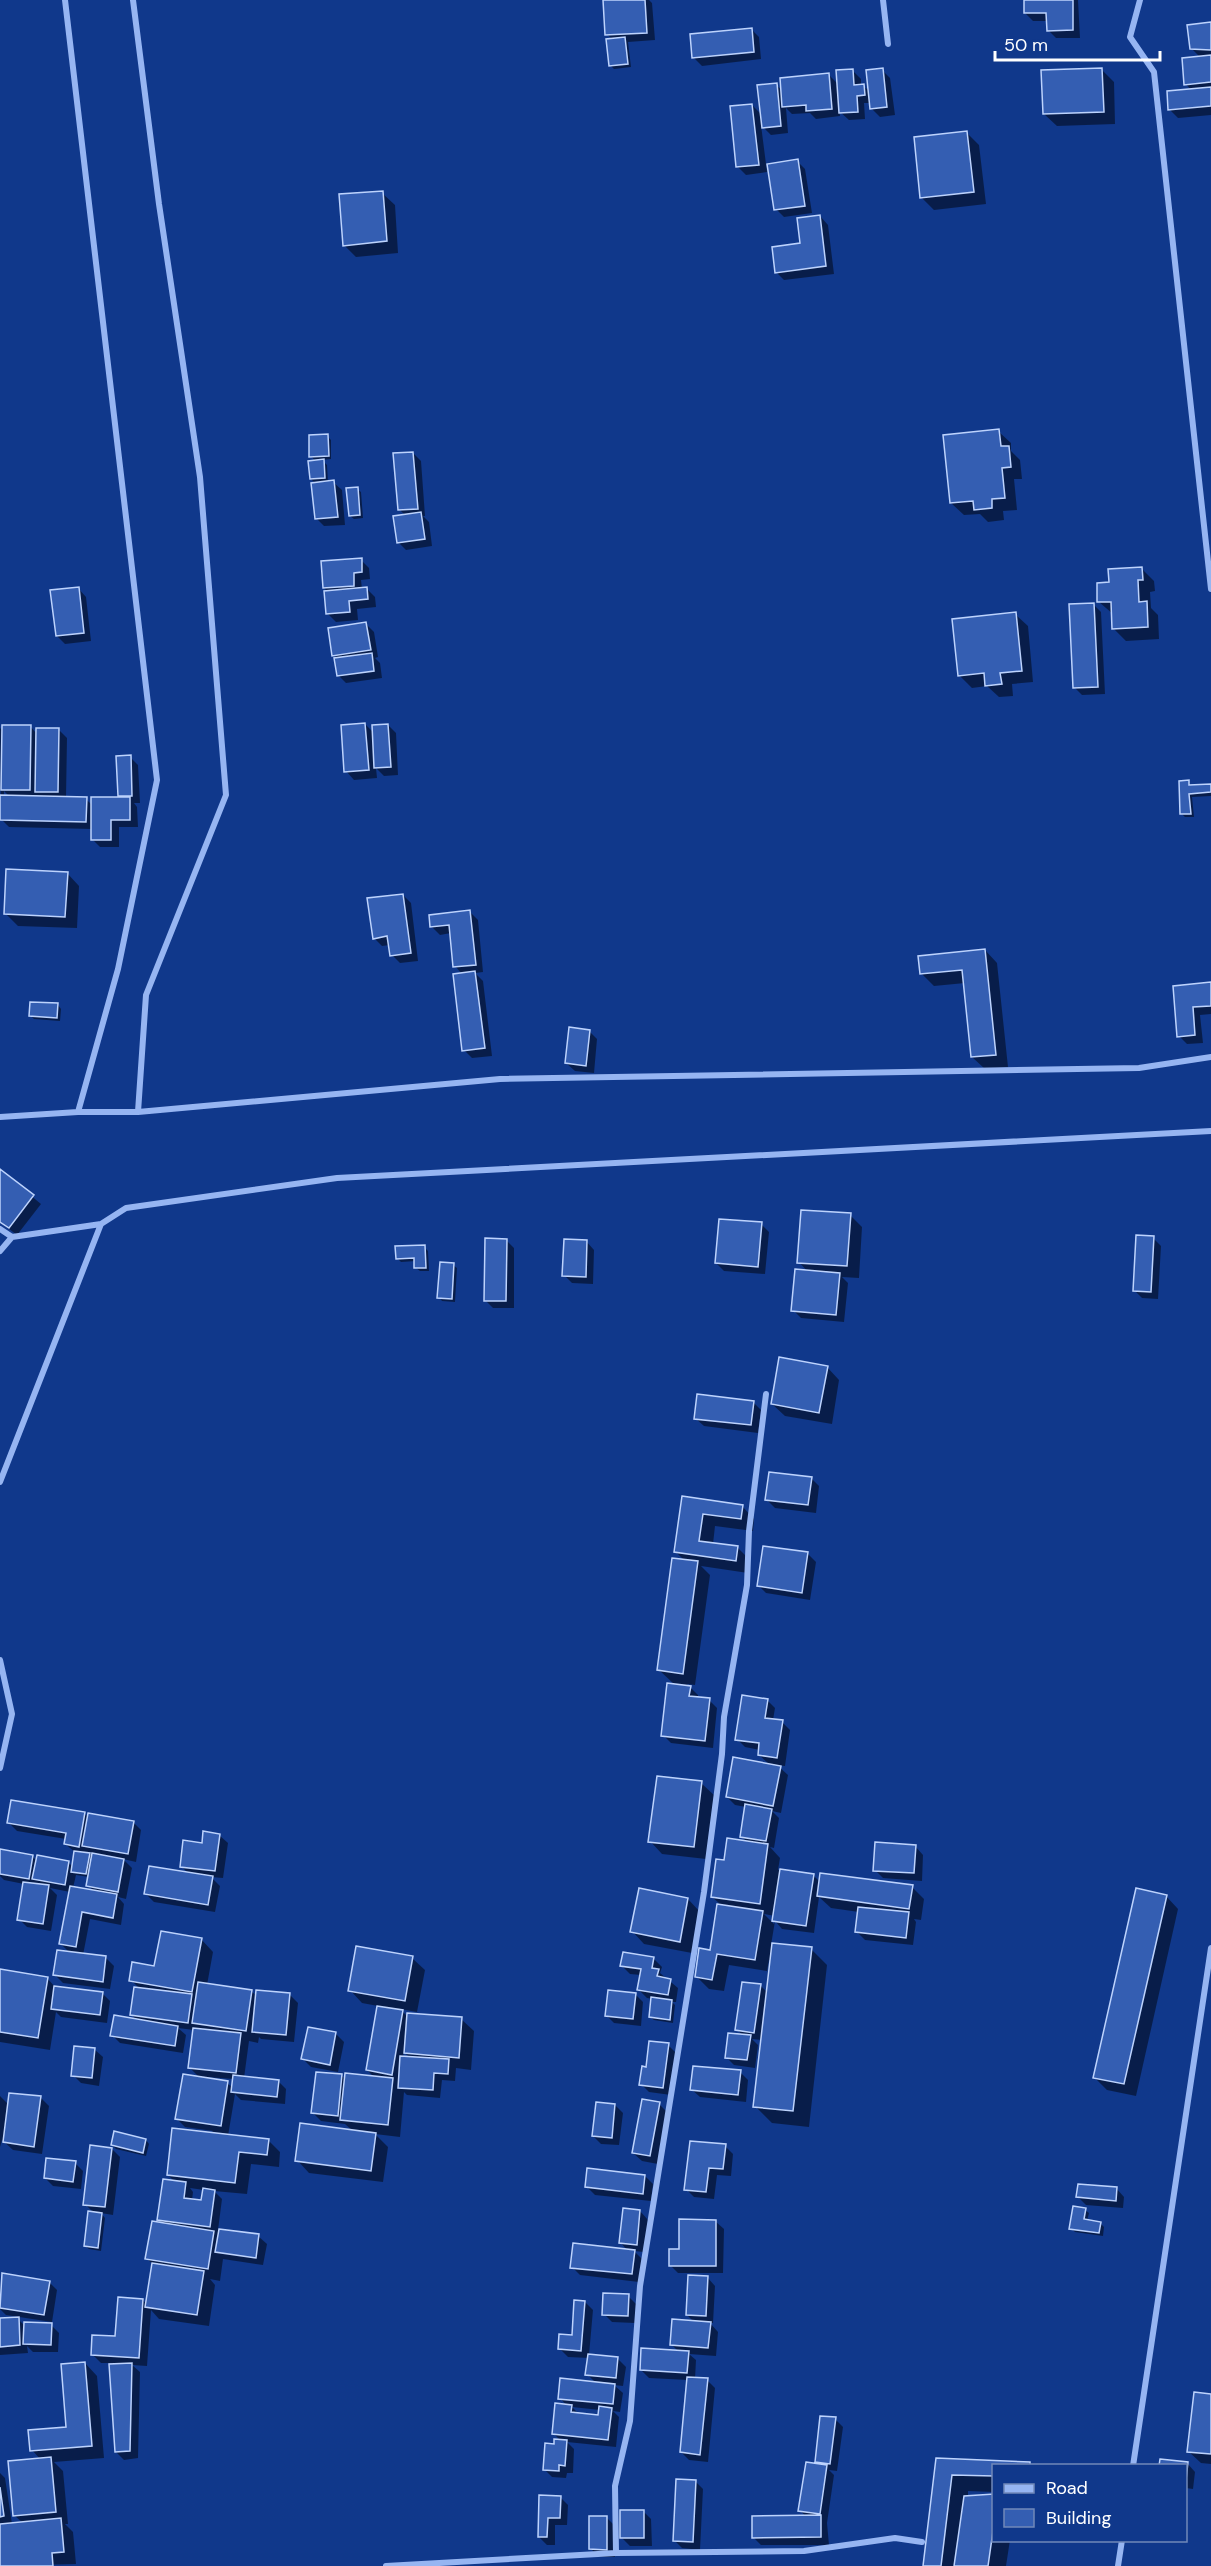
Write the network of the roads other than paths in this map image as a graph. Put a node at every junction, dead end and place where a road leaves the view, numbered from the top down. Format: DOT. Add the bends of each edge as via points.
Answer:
graph roads {
  1 [pos="65,0"];
  2 [pos="133,0"];
  3 [pos="883,0"];
  4 [pos="1140,0"];
  5 [pos="888,44"];
  6 [pos="1211,590"];
  7 [pos="1211,1057"];
  8 [pos="78,1112"];
  9 [pos="138,1112"];
  10 [pos="0,1117"];
  11 [pos="1211,1131"];
  12 [pos="101,1224"];
  13 [pos="0,1229"];
  14 [pos="12,1237"];
  15 [pos="0,1251"];
  16 [pos="766,1394"];
  17 [pos="0,1482"];
  18 [pos="0,1660"];
  19 [pos="0,1768"];
  20 [pos="1211,1948"];
  21 [pos="1133,2464"];
  22 [pos="922,2542"];
  23 [pos="1122,2542"];
  24 [pos="616,2553"];
  25 [pos="386,2566"];
  26 [pos="1118,2566"];
  1 -- 8 [label="street" via="157,780 118,969"];
  2 -- 9 [label="street" via="200,477 226,795 146,995"];
  3 -- 5 [label="street"];
  4 -- 6 [label="street" via="1130,37 1154,72"];
  7 -- 9 [label="street" via="1139,1068 500,1078"];
  8 -- 9 [label="street"];
  8 -- 10 [label="street"];
  11 -- 12 [label="street" via="337,1178 126,1208"];
  12 -- 14 [label="street"];
  12 -- 17 [label="street"];
  13 -- 14 [label="street"];
  14 -- 15 [label="street"];
  16 -- 24 [label="street" via="747,1585 724,1717 704,1892 640,2286 630,2421 615,2486"];
  18 -- 19 [label="street" via="12,1714"];
  20 -- 21 [label="street"];
  22 -- 24 [label="street" via="895,2538 804,2551"];
  23 -- 26 [label="street"];
  24 -- 25 [label="street"];
}
